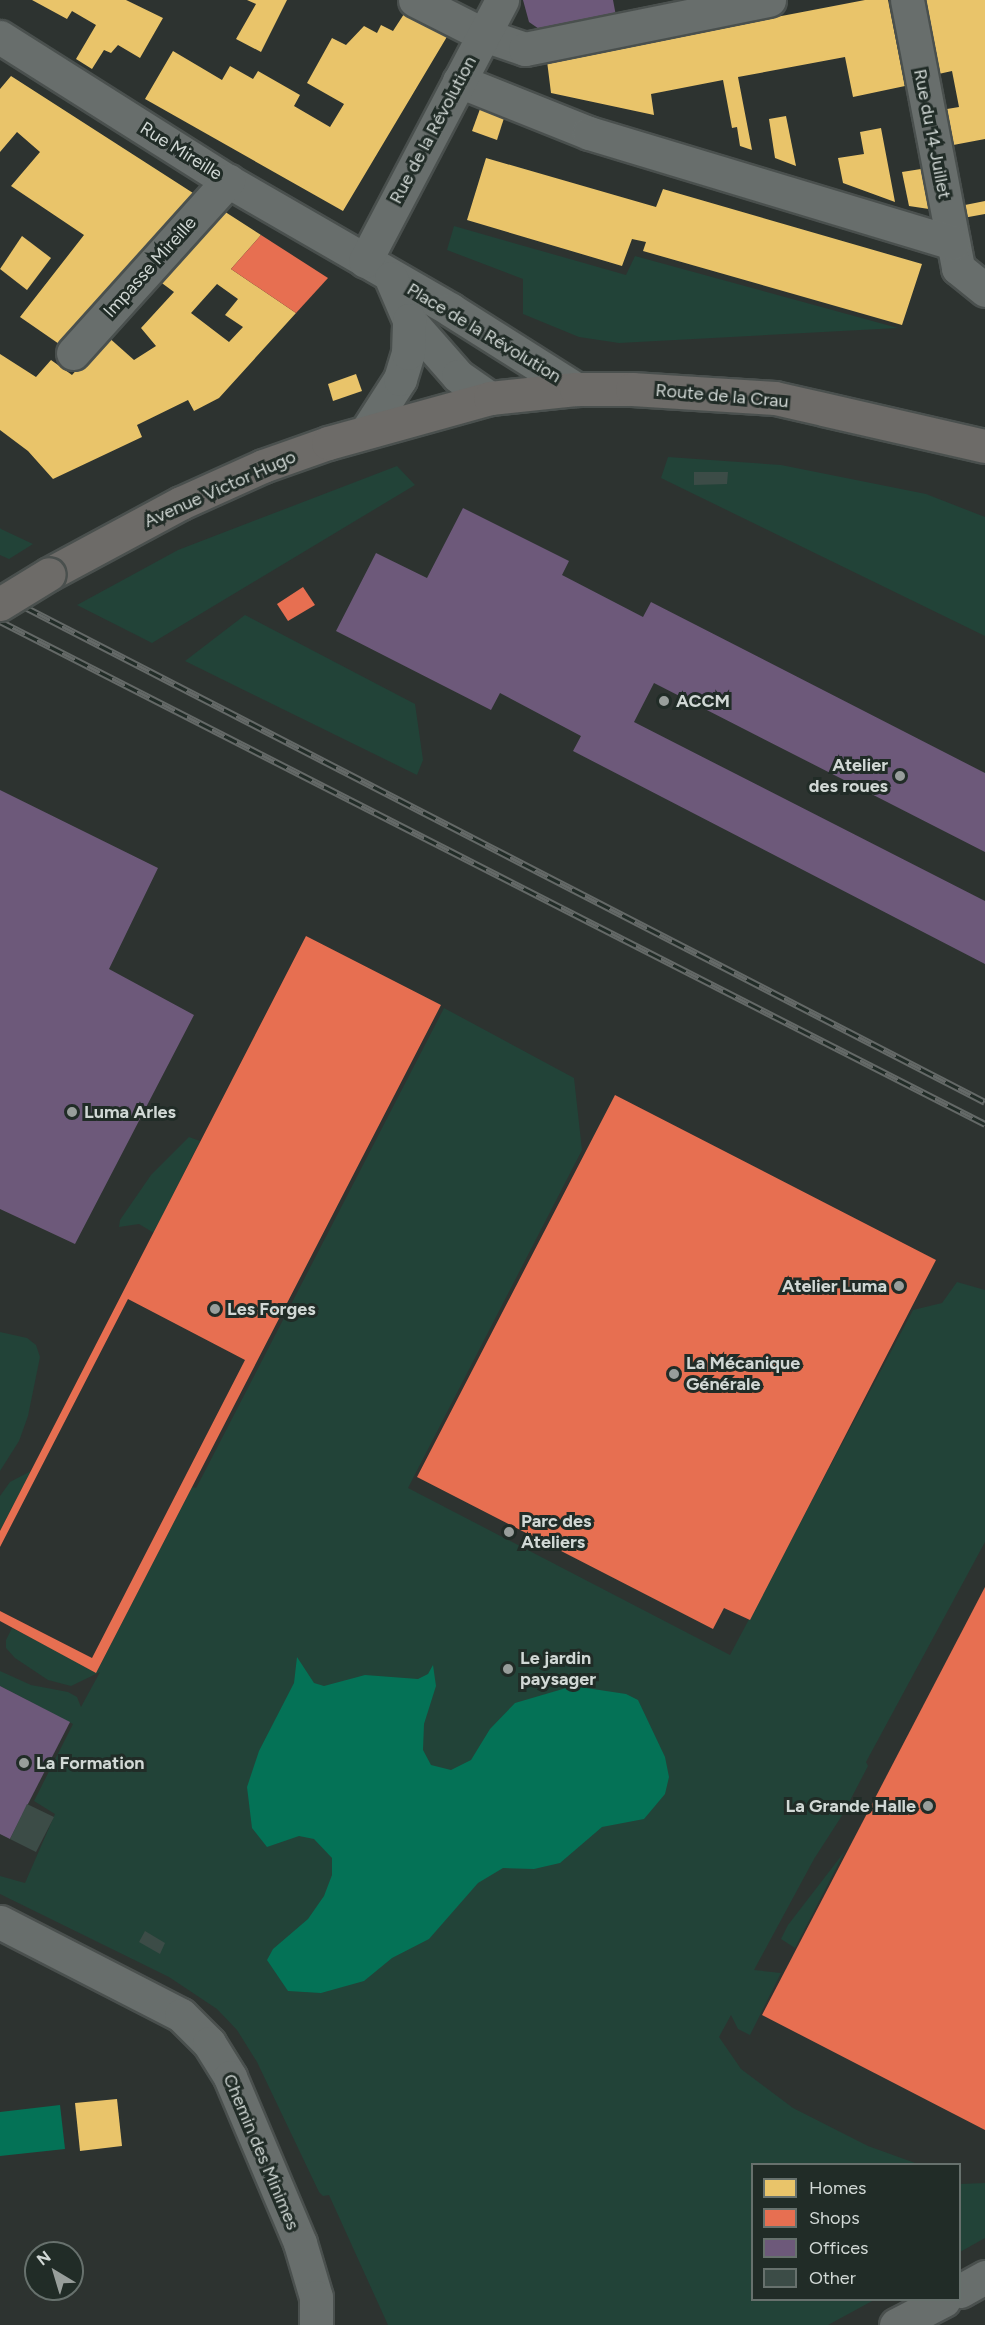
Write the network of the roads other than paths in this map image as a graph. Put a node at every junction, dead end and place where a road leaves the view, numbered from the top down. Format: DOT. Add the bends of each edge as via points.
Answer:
graph roads {
  1 [pos="415,0"];
  2 [pos="502,0"];
  3 [pos="769,0"];
  4 [pos="907,0"];
  5 [pos="484,35"];
  6 [pos="0,37"];
  7 [pos="459,81"];
  8 [pos="228,181"];
  9 [pos="955,255"];
  10 [pos="378,270"];
  11 [pos="985,291"];
  12 [pos="409,320"];
  13 [pos="73,353"];
  14 [pos="576,389"];
  15 [pos="490,398"];
  16 [pos="366,432"];
  17 [pos="985,446"];
  18 [pos="0,604"];
  19 [pos="0,1922"];
  20 [pos="985,2277"];
  21 [pos="961,2290"];
  22 [pos="942,2301"];
  23 [pos="316,2325"];
  24 [pos="896,2325"];
  1 -- 5 [label="street"];
  2 -- 5 [label="street, Rue de la Révolution"];
  3 -- 5 [label="street" via="525,49"];
  4 -- 9 [label="street, Rue du 14 Juillet"];
  5 -- 7 [label="street, Rue de la Révolution"];
  6 -- 8 [label="street, Rue Mireille"];
  7 -- 9 [label="street" via="589,133"];
  7 -- 10 [label="street, Rue de la Révolution"];
  8 -- 10 [label="street, Rue Mireille"];
  8 -- 13 [label="street, Impasse Mireille"];
  9 -- 11 [label="street"];
  10 -- 12 [label="street, Place de la Révolution"];
  10 -- 14 [label="street, Place de la Révolution" via="451,310"];
  12 -- 15 [label="street, Place de la Révolution" via="458,376"];
  12 -- 16 [label="street, Place de la Révolution" via="408,353 399,379"];
  14 -- 15 [label="main road, Route de la Crau"];
  14 -- 17 [label="main road, Route de la Crau" via="776,398"];
  15 -- 16 [label="main road, Avenue Victor Hugo"];
  16 -- 18 [label="main road, Avenue Victor Hugo, bridge" via="264,466 201,494"];
  19 -- 23 [label="street, Chemin des Minimes" via="181,2015 209,2043 230,2076 300,2242 316,2297"];
  20 -- 21 [label="street"];
  22 -- 24 [label="street"];
}
